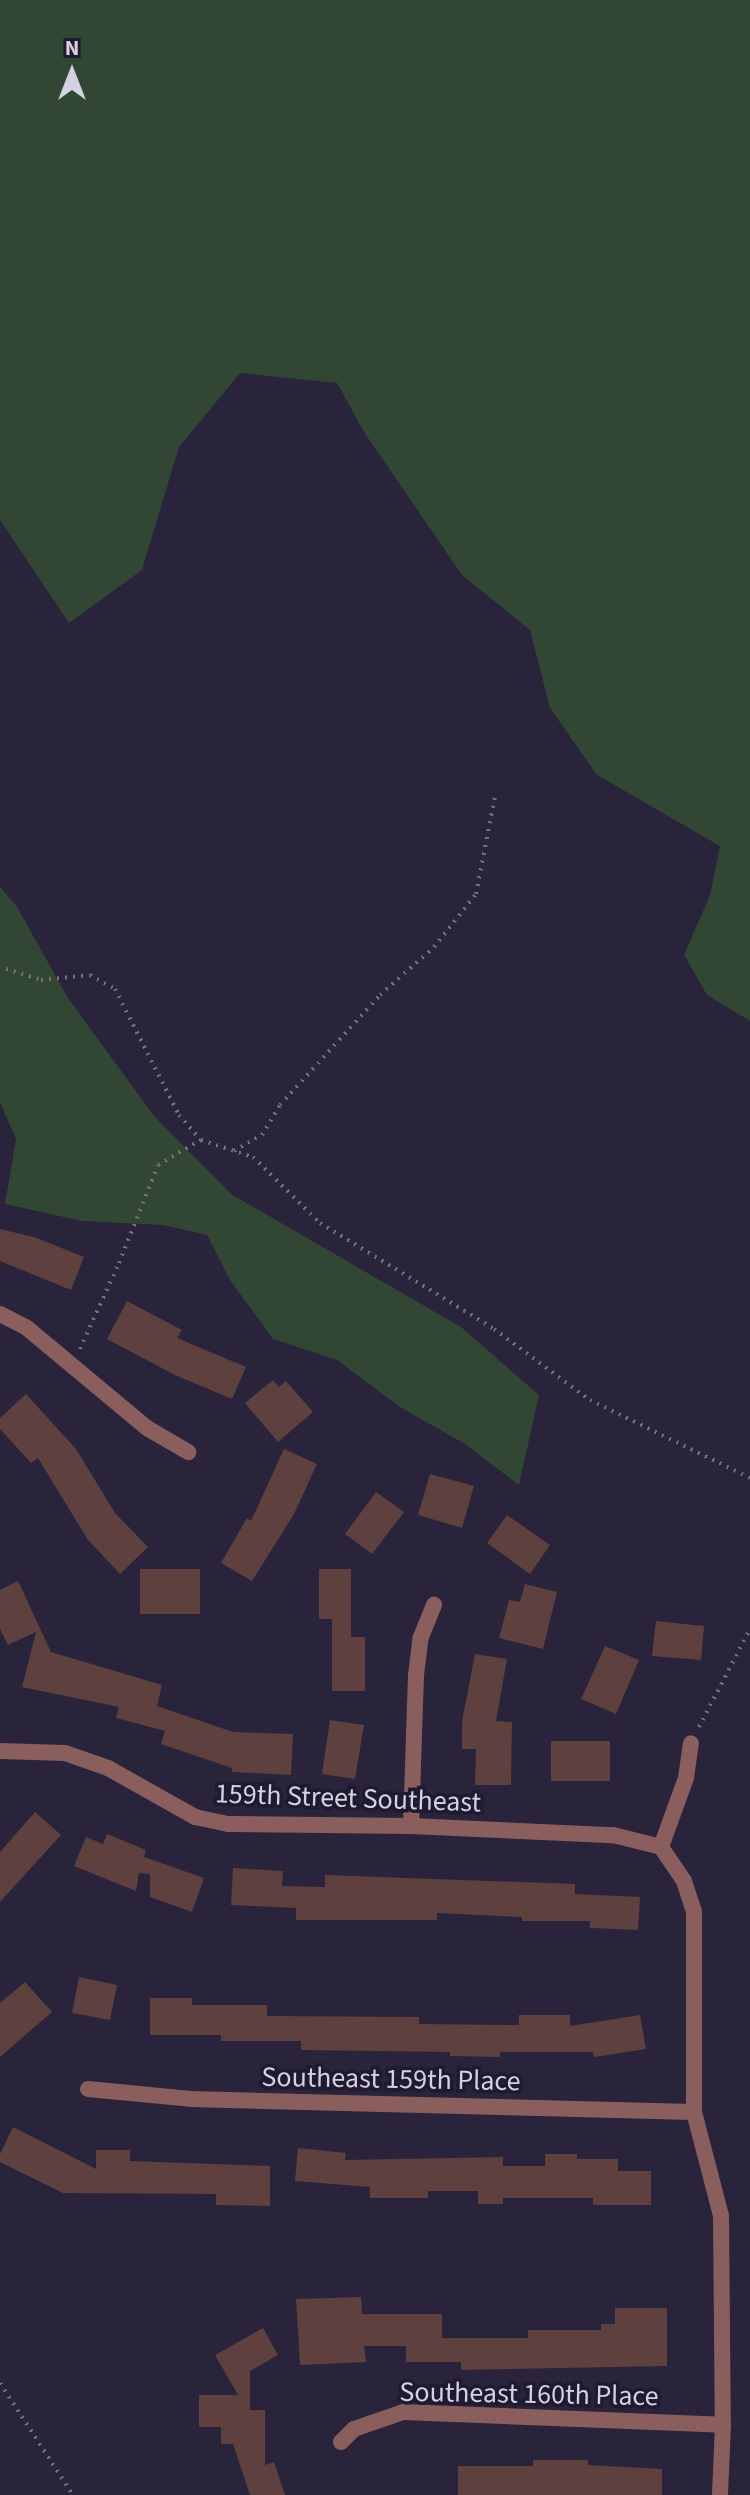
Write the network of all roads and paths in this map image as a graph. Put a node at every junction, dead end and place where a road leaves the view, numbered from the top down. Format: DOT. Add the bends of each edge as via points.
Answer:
graph roads {
  1 [pos="495,796"];
  2 [pos="6,969"];
  3 [pos="201,1140"];
  4 [pos="234,1151"];
  5 [pos="0,1314"];
  6 [pos="72,1366"];
  7 [pos="188,1452"];
  8 [pos="750,1478"];
  9 [pos="434,1604"];
  10 [pos="750,1629"];
  11 [pos="691,1743"];
  12 [pos="0,1751"];
  13 [pos="411,1826"];
  14 [pos="661,1847"];
  15 [pos="88,2089"];
  16 [pos="694,2112"];
  17 [pos="0,2383"];
  18 [pos="723,2425"];
  19 [pos="341,2442"];
  20 [pos="73,2495"];
  21 [pos="720,2495"];
  1 -- 4 [label="path" via="476,894 434,947 380,995 280,1105 262,1135"];
  2 -- 3 [label="path" via="41,980 90,975 115,989 179,1115"];
  3 -- 4 [label="path"];
  3 -- 6 [label="path" via="158,1165"];
  4 -- 8 [label="path" via="253,1157 320,1223 494,1329 590,1400"];
  5 -- 6 [label="street" via="27,1328"];
  6 -- 7 [label="street" via="147,1428"];
  9 -- 13 [label="street" via="421,1637 416,1675"];
  10 -- 11 [label="path"];
  11 -- 14 [label="street" via="686,1778"];
  12 -- 13 [label="street, 159th Street Southeast" via="65,1753 108,1768 195,1817 229,1824"];
  13 -- 14 [label="street, 159th Street Southeast" via="613,1835"];
  14 -- 16 [label="street" via="684,1881 694,1911"];
  15 -- 16 [label="street, Southeast 159th Place" via="191,2099"];
  16 -- 18 [label="street" via="721,2216"];
  17 -- 20 [label="path"];
  18 -- 19 [label="street, Southeast 160th Place" via="403,2412 354,2429"];
  18 -- 21 [label="street"];
}
